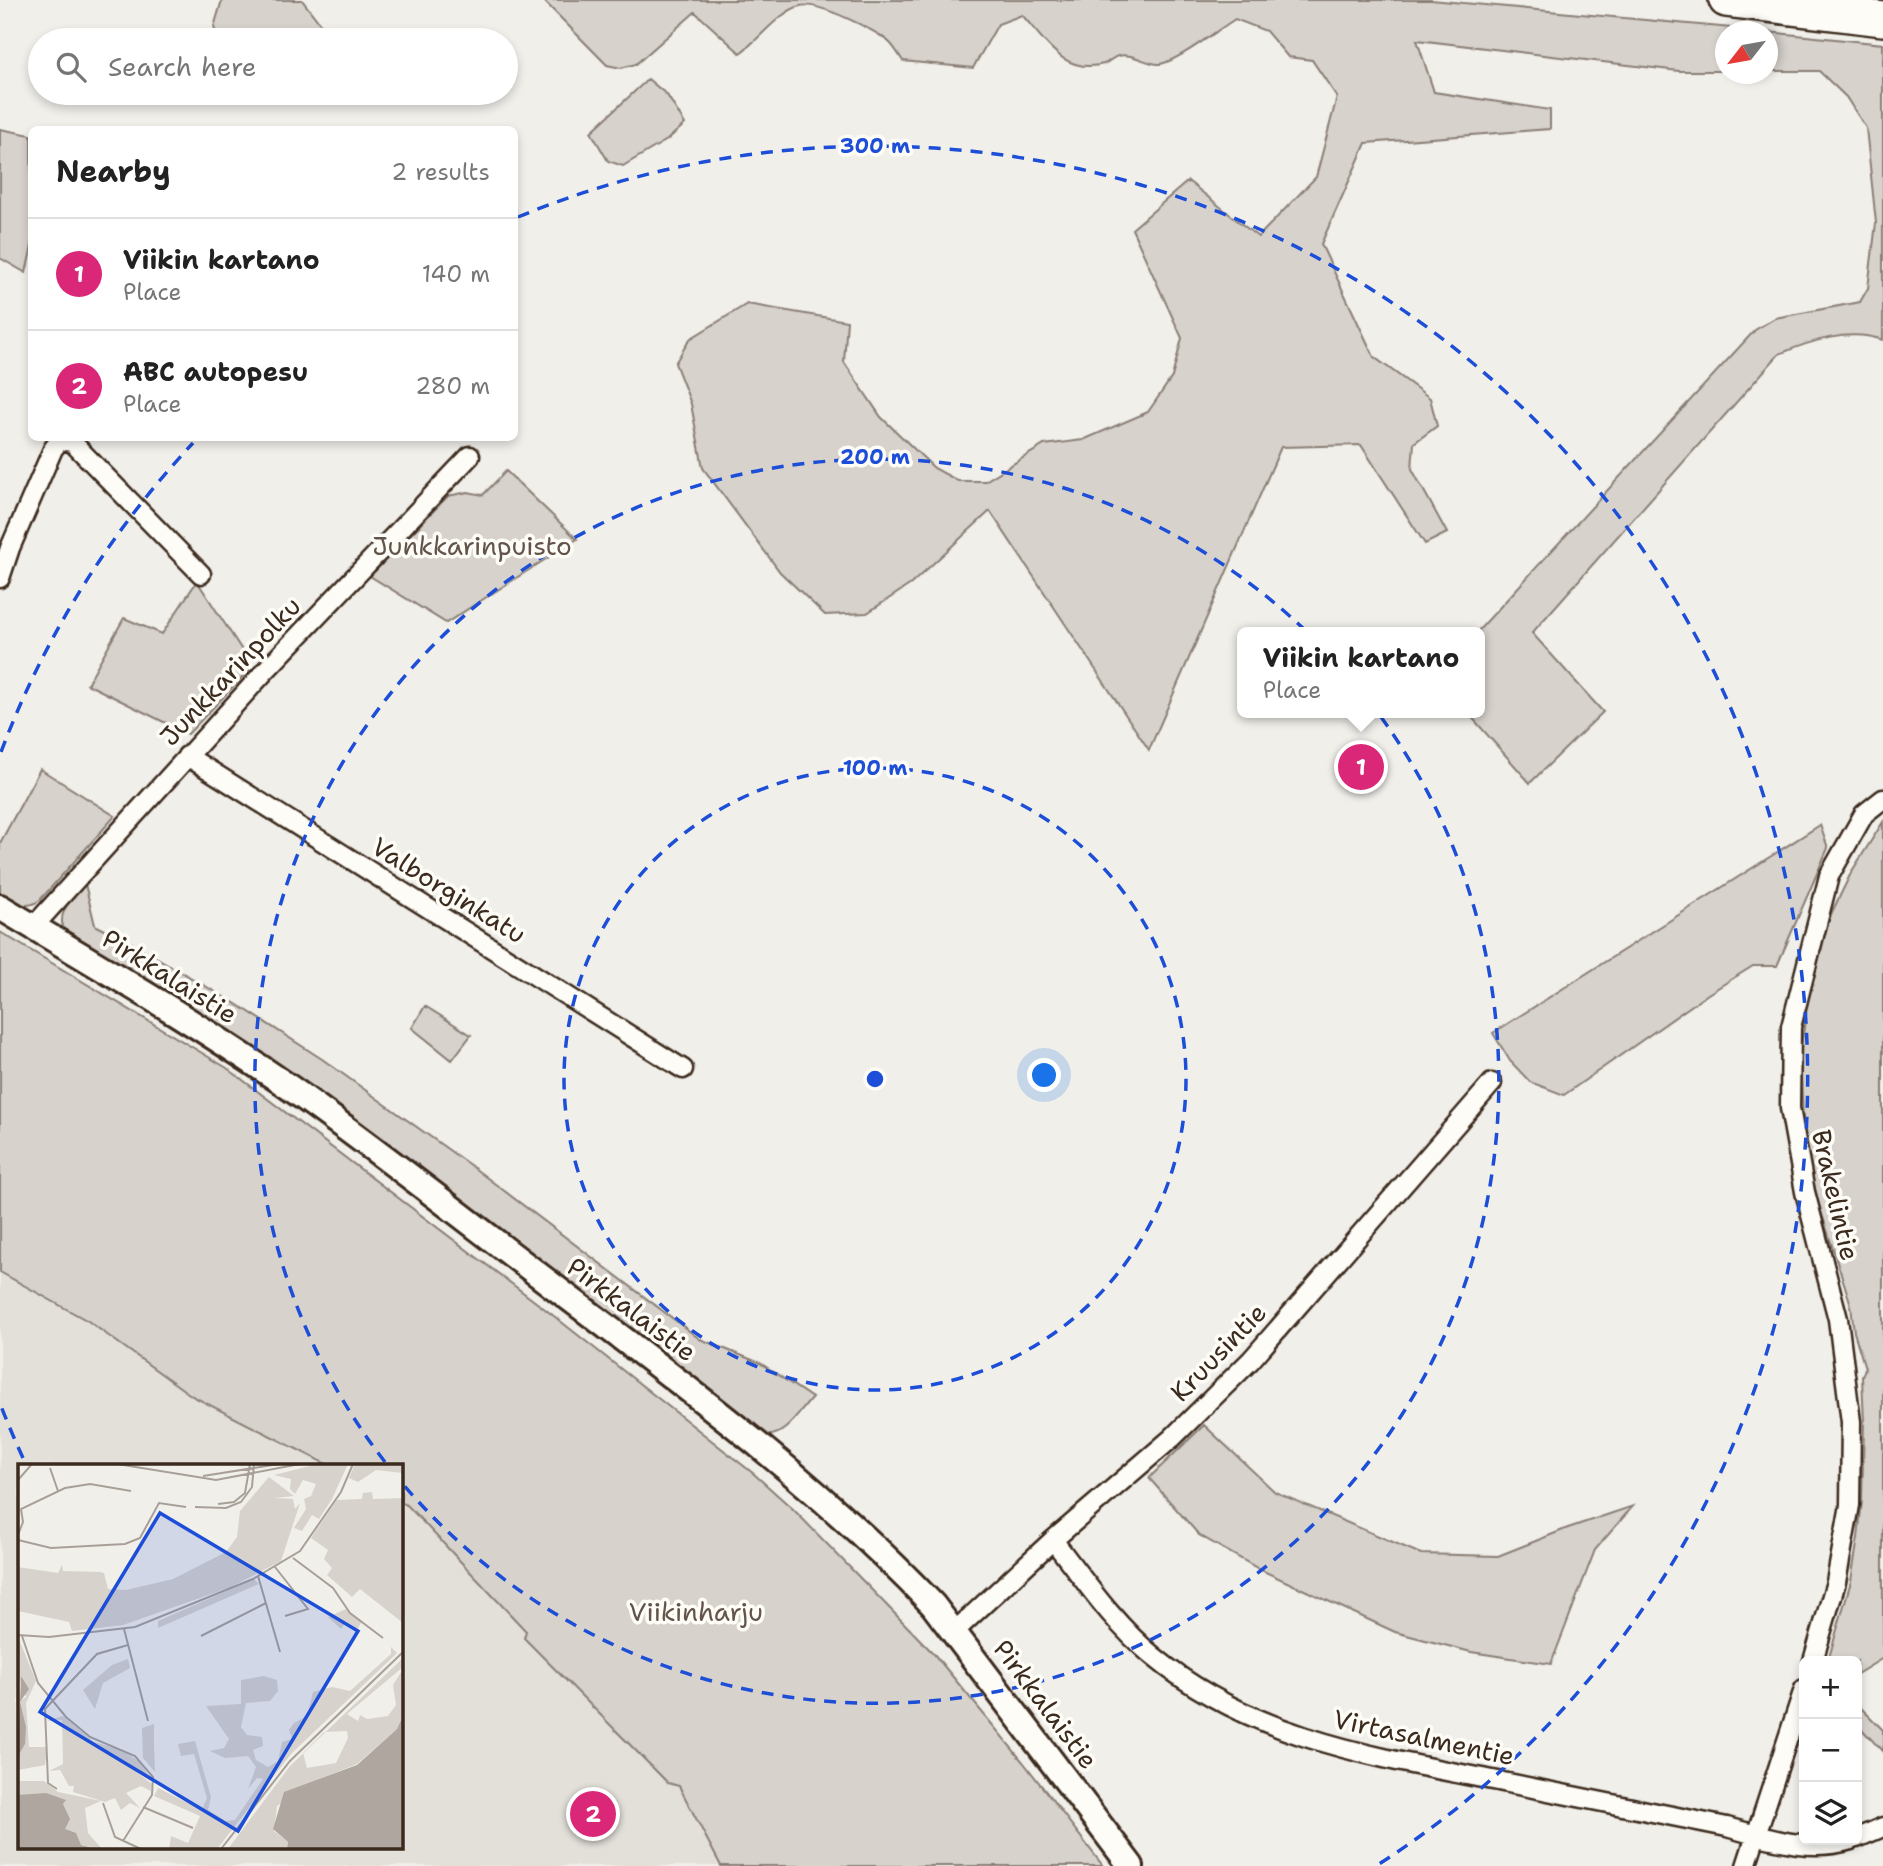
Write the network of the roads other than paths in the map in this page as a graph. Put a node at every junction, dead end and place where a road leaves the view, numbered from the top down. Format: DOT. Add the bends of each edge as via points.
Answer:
graph roads {
  1 [pos="1726,0"];
  2 [pos="1883,19"];
  3 [pos="59,441"];
  4 [pos="70,441"];
  5 [pos="470,456"];
  6 [pos="201,574"];
  7 [pos="0,578"];
  8 [pos="187,756"];
  9 [pos="1883,800"];
  10 [pos="0,907"];
  11 [pos="33,927"];
  12 [pos="683,1069"];
  13 [pos="1492,1083"];
  14 [pos="1053,1540"];
  15 [pos="955,1631"];
  16 [pos="1814,1656"];
  17 [pos="1799,1704"];
  18 [pos="1883,1827"];
  19 [pos="1756,1835"];
  20 [pos="1862,1836"];
  21 [pos="1799,1844"];
  22 [pos="1131,1866"];
  23 [pos="1746,1866"];
  1 -- 2 [label="highway"];
  3 -- 7 [label="street"];
  4 -- 6 [label="street"];
  5 -- 8 [label="street, Junkkarinpolku"];
  8 -- 11 [label="street, Junkkarinpolku"];
  8 -- 12 [label="street, Valborginkatu"];
  9 -- 16 [label="street, Brakelintie" via="1864,814 1829,876 1791,1027 1790,1108 1805,1192 1838,1319 1851,1422 1850,1504 1836,1582"];
  10 -- 11 [label="street, Pirkkalaistie"];
  11 -- 15 [label="street, Pirkkalaistie" via="303,1097 640,1352 775,1458 899,1569"];
  13 -- 14 [label="street, Kruusintie" via="1251,1360 1172,1438"];
  14 -- 15 [label="street, Kruusintie"];
  14 -- 19 [label="street, Virtasalmentie" via="1111,1613 1153,1656 1246,1716 1366,1755"];
  15 -- 22 [label="street, Pirkkalaistie"];
  17 -- 19 [label="street"];
  18 -- 20 [label="street"];
  19 -- 21 [label="street, Virtasalmentie"];
  19 -- 23 [label="street"];
}
